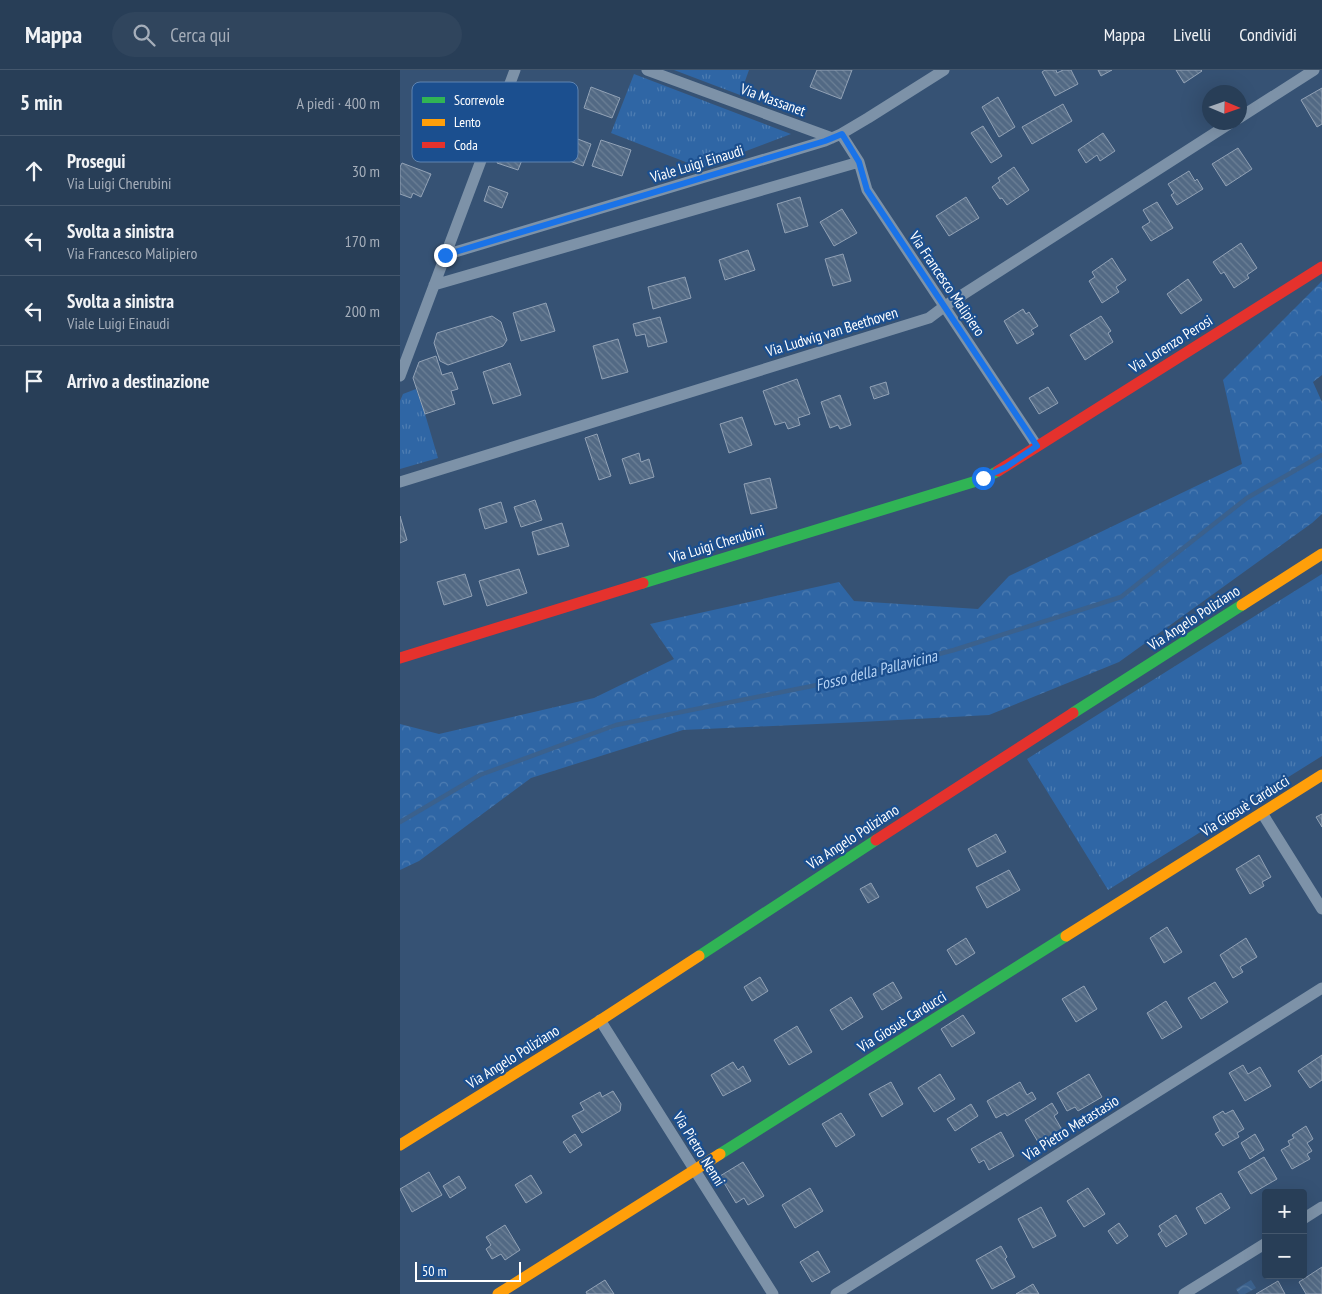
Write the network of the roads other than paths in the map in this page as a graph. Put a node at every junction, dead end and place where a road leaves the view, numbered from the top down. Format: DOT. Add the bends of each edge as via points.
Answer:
graph roads {
  1 [pos="515,70"];
  2 [pos="647,70"];
  3 [pos="944,70"];
  4 [pos="1314,70"];
  5 [pos="510,82"];
  6 [pos="1247,113"];
  7 [pos="1220,130"];
  8 [pos="837,136"];
  9 [pos="480,162"];
  10 [pos="859,162"];
  11 [pos="445,255"];
  12 [pos="1322,267"];
  13 [pos="434,285"];
  14 [pos="945,306"];
  15 [pos="400,376"];
  16 [pos="1037,446"];
  17 [pos="400,482"];
  18 [pos="1322,554"];
  19 [pos="400,658"];
  20 [pos="1322,775"];
  21 [pos="1262,813"];
  22 [pos="1322,909"];
  23 [pos="1322,988"];
  24 [pos="600,1020"];
  25 [pos="400,1145"];
  26 [pos="695,1170"];
  27 [pos="1322,1207"];
  28 [pos="1307,1216"];
  29 [pos="1262,1245"];
  30 [pos="498,1294"];
  31 [pos="773,1294"];
  32 [pos="836,1294"];
  33 [pos="1184,1294"];
  1 -- 5 [label="street"];
  2 -- 8 [label="street, Via Massanet"];
  3 -- 8 [label="street, Viale Luigi Einaudi"];
  4 -- 6 [label="street"];
  7 -- 14 [label="street, Via Ludwig van Beethoven"];
  8 -- 10 [label="street, Via Francesco Malipiero"];
  8 -- 11 [label="street, Viale Luigi Einaudi"];
  9 -- 11 [label="street"];
  10 -- 13 [label="street"];
  10 -- 14 [label="street, Via Francesco Malipiero" via="867,190"];
  11 -- 13 [label="street"];
  12 -- 16 [label="street, Via Lorenzo Perosi"];
  13 -- 15 [label="street"];
  14 -- 16 [label="street, Via Francesco Malipiero"];
  14 -- 17 [label="street, Via Ludwig van Beethoven" via="929,318"];
  16 -- 19 [label="street, Via Luigi Cherubini" via="983,478"];
  18 -- 24 [label="street, Via Angelo Poliziano"];
  20 -- 21 [label="street, Via Giosuè Carducci"];
  21 -- 22 [label="street"];
  21 -- 26 [label="street, Via Giosuè Carducci"];
  23 -- 32 [label="street, Via Pietro Metastasio"];
  24 -- 25 [label="street, Via Angelo Poliziano"];
  24 -- 26 [label="street, Via Pietro Nenni"];
  26 -- 30 [label="street, Via Giosuè Carducci"];
  26 -- 31 [label="street, Via Pietro Nenni"];
  27 -- 28 [label="street"];
  29 -- 33 [label="street"];
}
